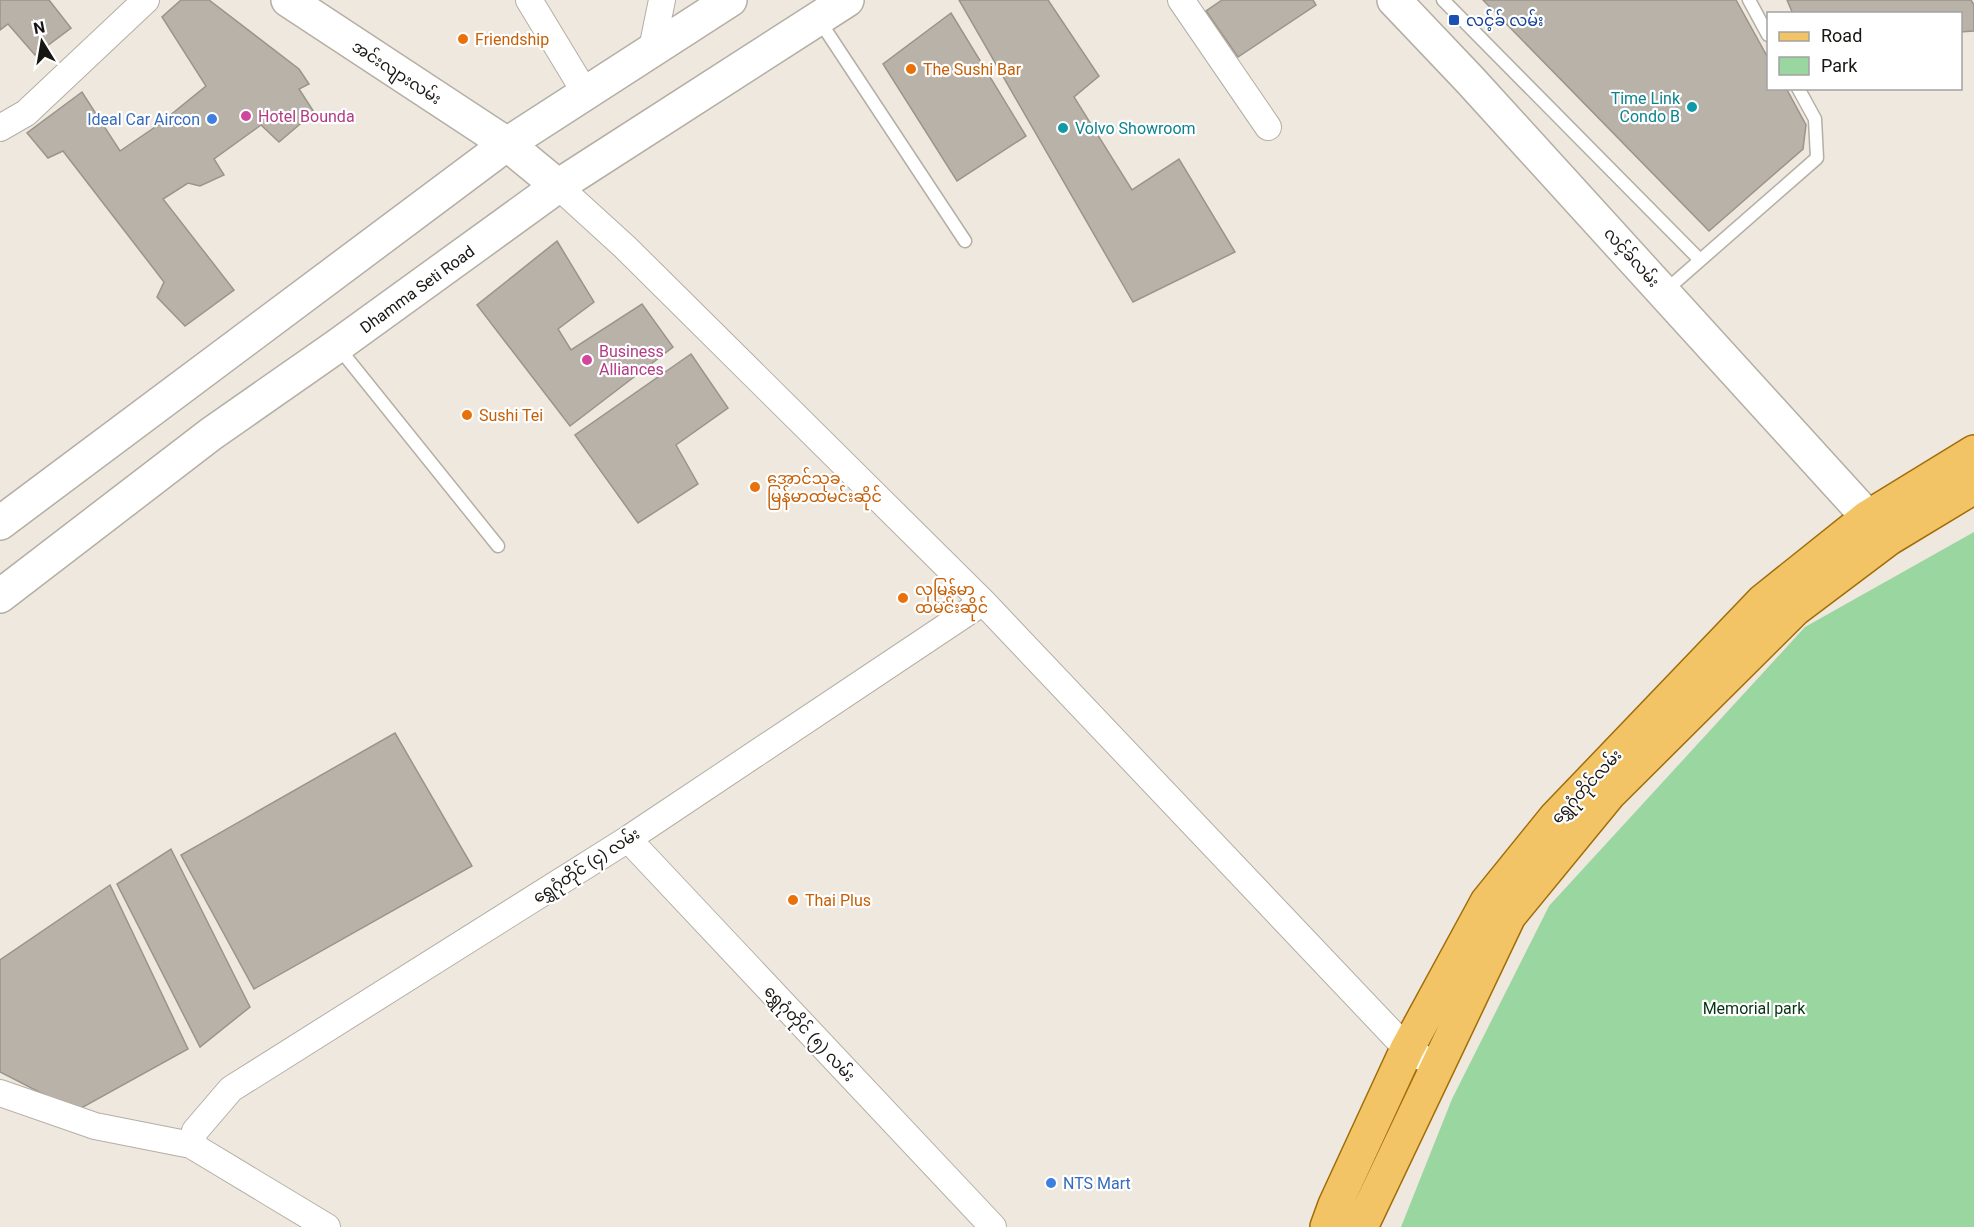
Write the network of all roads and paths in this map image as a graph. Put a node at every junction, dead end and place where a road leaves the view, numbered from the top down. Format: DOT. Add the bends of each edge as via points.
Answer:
graph roads {
  1 [pos="146,0"];
  2 [pos="288,0"];
  3 [pos="529,0"];
  4 [pos="662,0"];
  5 [pos="730,0"];
  6 [pos="847,0"];
  7 [pos="1181,0"];
  8 [pos="1394,0"];
  9 [pos="1443,0"];
  10 [pos="1749,0"];
  11 [pos="819,19"];
  12 [pos="1767,33"];
  13 [pos="652,50"];
  14 [pos="1799,90"];
  15 [pos="586,94"];
  16 [pos="1268,127"];
  17 [pos="0,128"];
  18 [pos="507,144"];
  19 [pos="558,186"];
  20 [pos="965,241"];
  21 [pos="1701,260"];
  22 [pos="1664,292"];
  23 [pos="337,346"];
  24 [pos="1974,452"];
  25 [pos="1974,487"];
  26 [pos="0,523"];
  27 [pos="1878,528"];
  28 [pos="498,546"];
  29 [pos="0,596"];
  30 [pos="982,602"];
  31 [pos="628,839"];
  32 [pos="1407,1049"];
  33 [pos="1436,1066"];
  34 [pos="0,1093"];
  35 [pos="193,1138"];
  36 [pos="327,1227"];
  37 [pos="993,1227"];
  38 [pos="1327,1227"];
  39 [pos="1361,1227"];
  1 -- 17 [label="street" via="26,113"];
  2 -- 18 [label="main road, အင်းလျားလမ်း"];
  3 -- 15 [label="street"];
  4 -- 13 [label="street"];
  5 -- 13 [label="main road"];
  6 -- 11 [label="main road, Dhamma Seti Road"];
  7 -- 16 [label="street"];
  8 -- 22 [label="main road, လင့်ခ်လမ်း"];
  9 -- 21 [label="lane"];
  10 -- 12 [label="lane"];
  11 -- 19 [label="main road, Dhamma Seti Road"];
  11 -- 20 [label="lane"];
  13 -- 15 [label="main road"];
  14 -- 21 [label="lane" via="1815,119 1817,158"];
  15 -- 18 [label="main road"];
  18 -- 19 [label="main road, အင်းလျားလမ်း"];
  18 -- 26 [label="main road"];
  19 -- 23 [label="main road, Dhamma Seti Road"];
  19 -- 30 [label="street" via="625,247"];
  21 -- 22 [label="lane"];
  22 -- 27 [label="main road, လင့်ခ်လမ်း"];
  23 -- 28 [label="lane"];
  23 -- 29 [label="main road, Dhamma Seti Road" via="211,434"];
  24 -- 27 [label="main road, ရွှေဂုံတိုင်လမ်း"];
  25 -- 27 [label="main road, ရွှေဂုံတိုင်လမ်း"];
  27 -- 32 [label="main road, ရွှေဂုံတိုင်လမ်း" via="1763,601 1555,818 1487,902"];
  27 -- 33 [label="main road, ရွှေဂုံတိုင်လမ်း" via="1609,794 1509,916"];
  30 -- 31 [label="street, ရွှေဂုံတိုင် (၄) လမ်း"];
  30 -- 32 [label="street"];
  31 -- 35 [label="street, ရွှေဂုံတိုင် (၄) လမ်း" via="231,1089"];
  31 -- 37 [label="street, ရွှေဂုံတိုင် (၅) လမ်း"];
  32 -- 33 [label="street"];
  32 -- 38 [label="main road, ရွှေဂုံတိုင်လမ်း"];
  33 -- 39 [label="main road, ရွှေဂုံတိုင်လမ်း"];
  34 -- 35 [label="street" via="95,1125"];
  35 -- 36 [label="street"];
}
